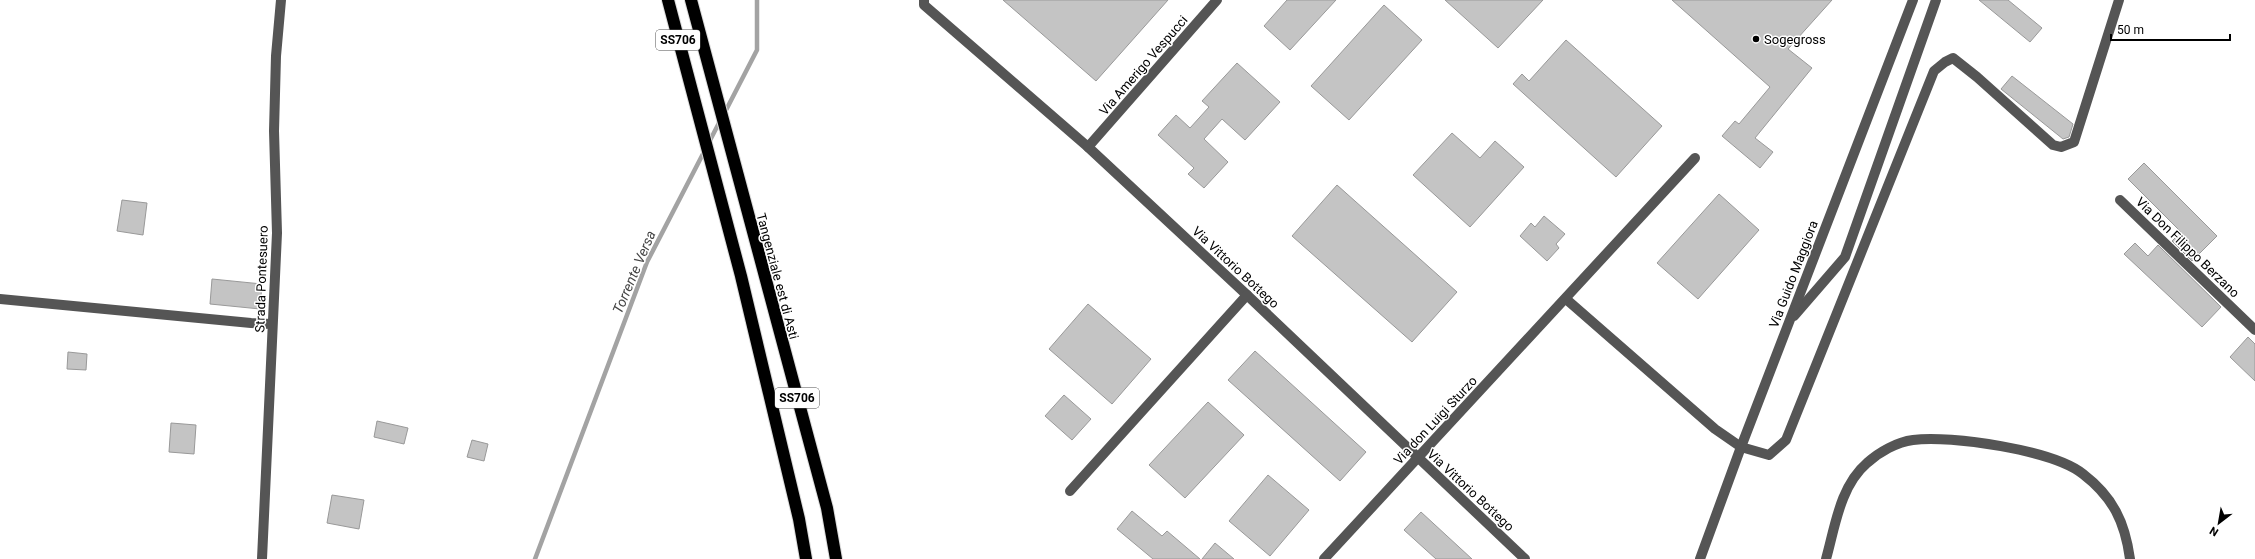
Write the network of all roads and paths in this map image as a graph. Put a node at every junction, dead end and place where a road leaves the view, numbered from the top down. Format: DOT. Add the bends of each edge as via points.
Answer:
graph roads {
  1 [pos="282,0"];
  2 [pos="668,0"];
  3 [pos="691,0"];
  4 [pos="924,0"];
  5 [pos="1217,0"];
  6 [pos="1913,0"];
  7 [pos="1936,0"];
  8 [pos="2119,0"];
  9 [pos="1088,147"];
  10 [pos="1694,158"];
  11 [pos="2120,200"];
  12 [pos="1247,294"];
  13 [pos="0,299"];
  14 [pos="1566,299"];
  15 [pos="1789,322"];
  16 [pos="272,324"];
  17 [pos="2255,330"];
  18 [pos="1741,447"];
  19 [pos="1418,458"];
  20 [pos="1070,491"];
  21 [pos="262,559"];
  22 [pos="806,559"];
  23 [pos="836,559"];
  24 [pos="1324,559"];
  25 [pos="1525,559"];
  26 [pos="1700,559"];
  27 [pos="1826,559"];
  28 [pos="2130,559"];
  1 -- 16 [label="street, Strada Pontesuero" via="276,56 274,131 277,233"];
  2 -- 22 [label="highway, SS706" via="741,276 799,519"];
  3 -- 23 [label="highway, Tangenziale est di Asti / SS706" via="827,508"];
  4 -- 9 [label="street, Via Vittorio Bottego" via="924,5"];
  5 -- 9 [label="street, Via Amerigo Vespucci"];
  6 -- 15 [label="street, Via Guido Maggiora"];
  7 -- 15 [label="street" via="1845,257"];
  8 -- 18 [label="street" via="2074,142 2061,147 2053,145 1953,58 1934,71 1786,440 1769,455"];
  9 -- 12 [label="street, Via Vittorio Bottego"];
  10 -- 14 [label="street, Via don Luigi Sturzo"];
  11 -- 17 [label="street, Via Don Filippo Berzano"];
  12 -- 19 [label="street, Via Vittorio Bottego"];
  12 -- 20 [label="street"];
  13 -- 16 [label="street"];
  14 -- 18 [label="street" via="1715,429"];
  14 -- 19 [label="street, Via don Luigi Sturzo"];
  15 -- 18 [label="street, Via Guido Maggiora"];
  16 -- 21 [label="street, Strada Pontesuero"];
  18 -- 26 [label="street, Via Guido Maggiora"];
  19 -- 24 [label="street, Via don Luigi Sturzo"];
  19 -- 25 [label="street, Via Vittorio Bottego"];
  27 -- 28 [label="street" via="1845,494 1850,483 1866,463 1887,448 1911,440 1937,439 2049,457 2083,473 2110,500 2127,533"];
}
